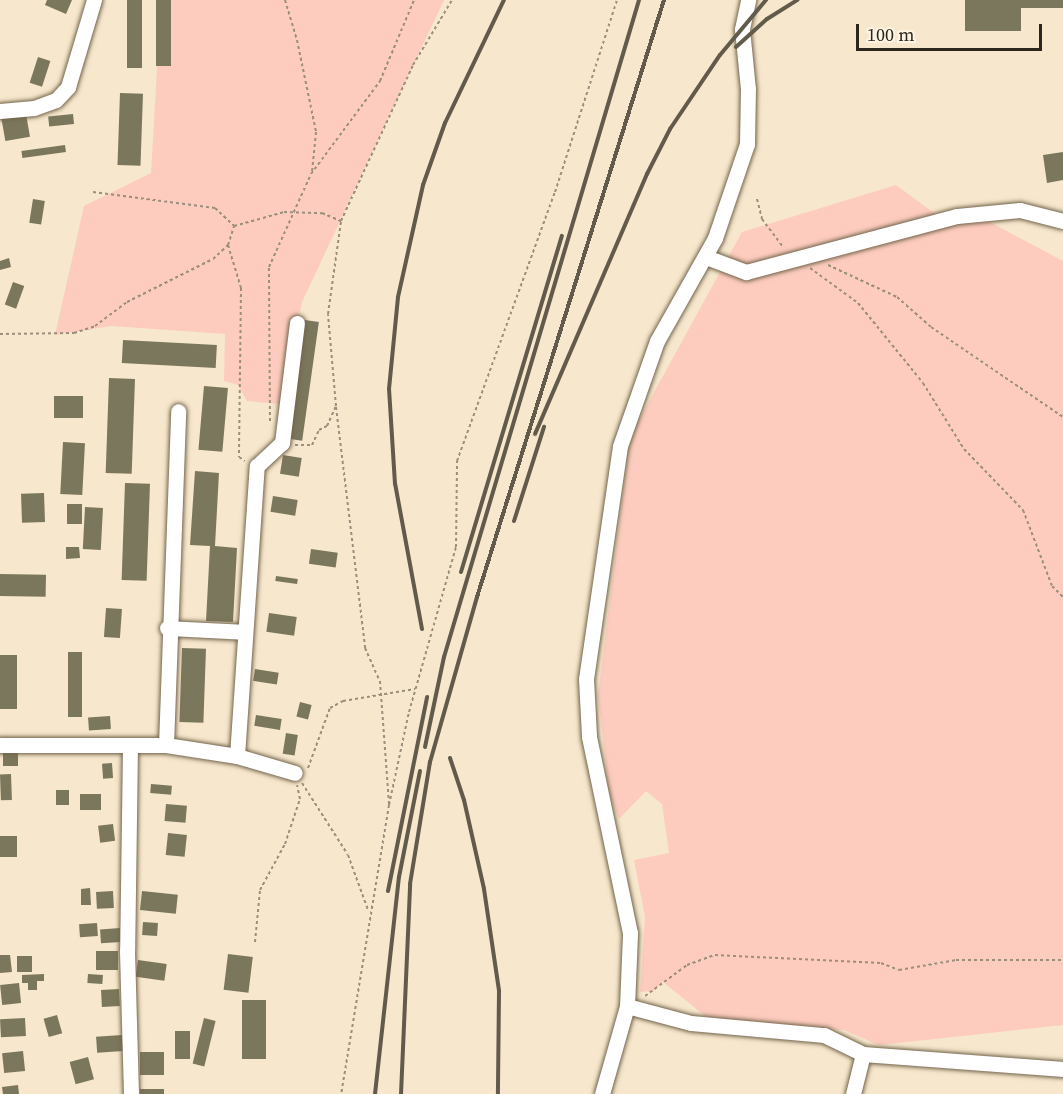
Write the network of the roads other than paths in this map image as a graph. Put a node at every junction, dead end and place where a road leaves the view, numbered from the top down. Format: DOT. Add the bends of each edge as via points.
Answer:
graph roads {
  1 [pos="94,0"];
  2 [pos="748,0"];
  3 [pos="0,111"];
  4 [pos="1063,221"];
  5 [pos="706,257"];
  6 [pos="297,323"];
  7 [pos="178,411"];
  8 [pos="167,628"];
  9 [pos="245,632"];
  10 [pos="0,745"];
  11 [pos="166,745"];
  12 [pos="130,746"];
  13 [pos="237,756"];
  14 [pos="295,773"];
  15 [pos="633,1003"];
  16 [pos="863,1054"];
  17 [pos="1063,1069"];
  18 [pos="131,1094"];
  19 [pos="602,1094"];
  20 [pos="853,1094"];
  1 -- 3 [label="street" via="68,87 56,100 34,108"];
  2 -- 5 [label="street" via="742,29 748,89 747,144"];
  4 -- 5 [label="street" via="1020,210 957,216 794,256 746,272"];
  5 -- 15 [label="street" via="657,341 620,446 586,679 589,736 630,933"];
  6 -- 9 [label="street" via="282,443 257,466"];
  7 -- 8 [label="street"];
  8 -- 9 [label="street"];
  8 -- 11 [label="street"];
  9 -- 13 [label="street"];
  10 -- 12 [label="street"];
  11 -- 12 [label="street"];
  11 -- 13 [label="street"];
  12 -- 18 [label="street" via="127,951"];
  13 -- 14 [label="street"];
  15 -- 16 [label="street" via="692,1023 824,1035"];
  15 -- 19 [label="street"];
  16 -- 17 [label="street"];
  16 -- 20 [label="street"];
}
